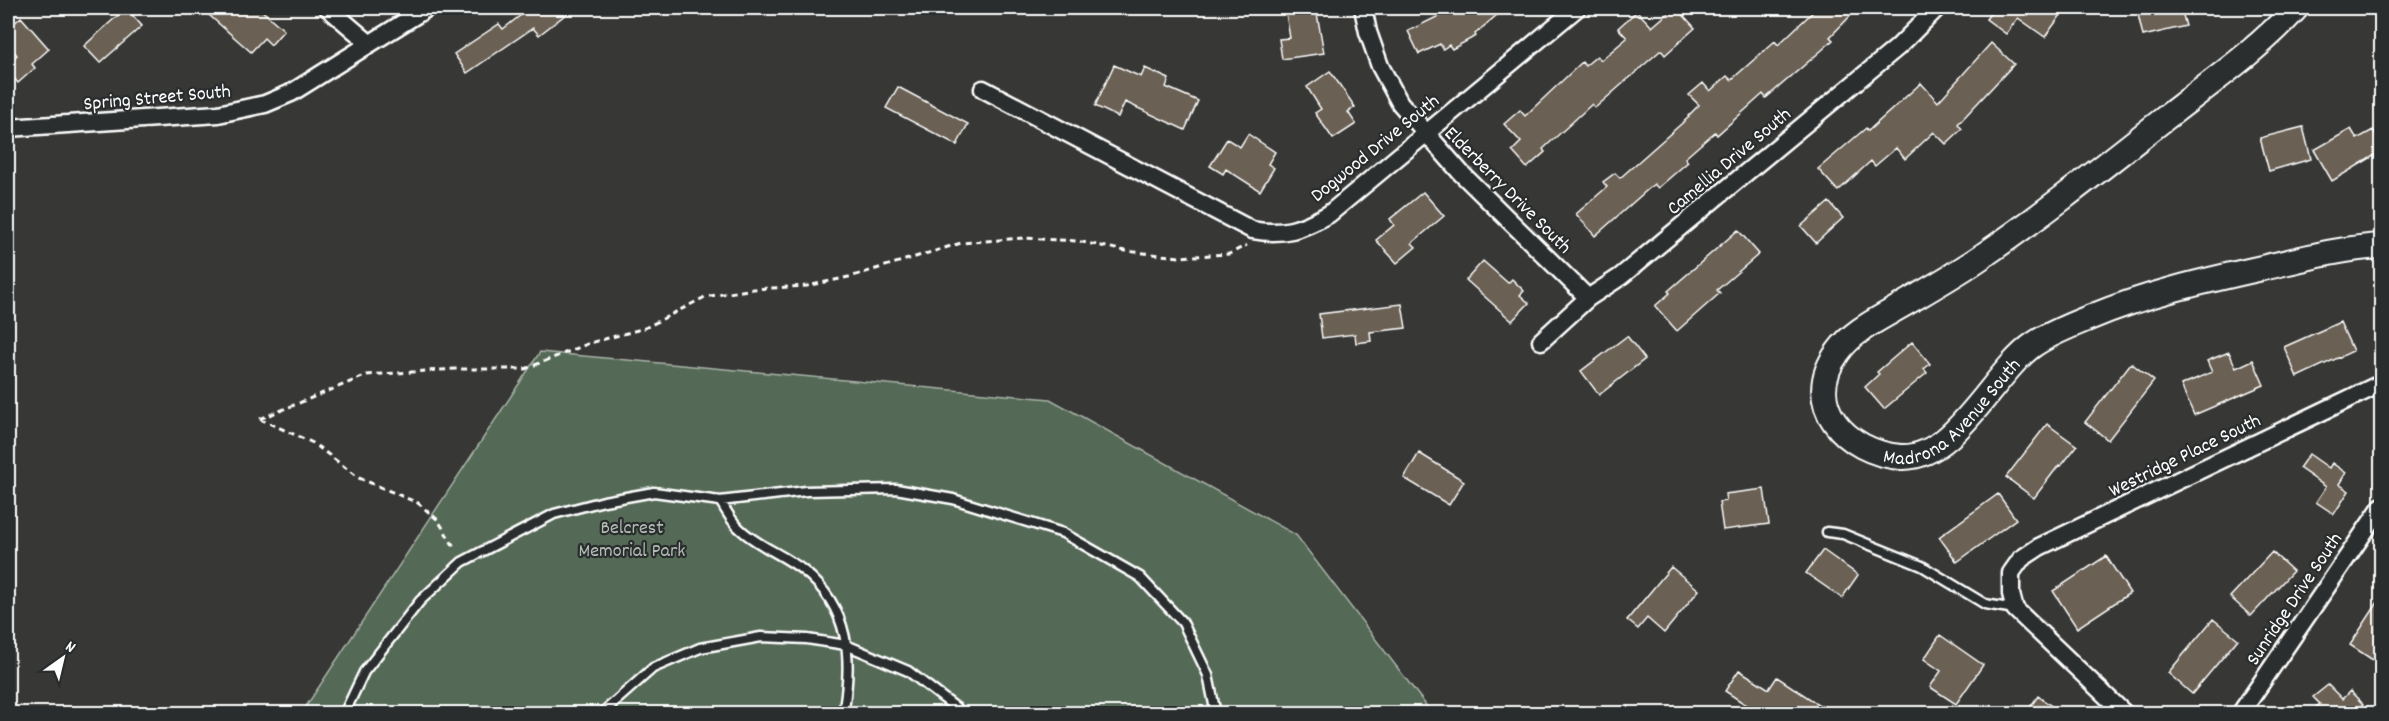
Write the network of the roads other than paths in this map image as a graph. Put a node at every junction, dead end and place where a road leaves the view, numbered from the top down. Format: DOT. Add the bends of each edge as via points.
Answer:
graph roads {
  1 [pos="328,8"];
  2 [pos="427,8"];
  3 [pos="1363,8"];
  4 [pos="1577,8"];
  5 [pos="1937,8"];
  6 [pos="2296,8"];
  7 [pos="369,44"];
  8 [pos="983,88"];
  9 [pos="8,128"];
  10 [pos="1424,133"];
  11 [pos="2382,246"];
  12 [pos="1588,298"];
  13 [pos="1541,341"];
  14 [pos="2382,383"];
  15 [pos="720,501"];
  16 [pos="2382,506"];
  17 [pos="1827,532"];
  18 [pos="2015,609"];
  19 [pos="846,645"];
  20 [pos="344,714"];
  21 [pos="601,714"];
  22 [pos="843,714"];
  23 [pos="964,714"];
  24 [pos="1216,714"];
  25 [pos="2125,714"];
  26 [pos="2240,714"];
  1 -- 7 [label="street"];
  2 -- 7 [label="street, Spring Street South"];
  3 -- 10 [label="street, Elderberry Drive South" via="1380,66 1400,103"];
  4 -- 10 [label="street, Dogwood Drive South"];
  5 -- 12 [label="street, Camellia Drive South" via="1898,47 1620,277"];
  6 -- 11 [label="main road, Madrona Avenue South" via="2225,71 2059,201 1979,259 1851,337 1830,364 1824,380 1826,408 1843,431 1872,450 1906,457 1922,453 1957,429 2018,357 2070,326 2178,286 2337,251"];
  7 -- 9 [label="street, Spring Street South" via="291,93 242,110"];
  8 -- 10 [label="street, Dogwood Drive South" via="1252,230 1272,234 1307,226 1329,214"];
  10 -- 12 [label="street, Elderberry Drive South"];
  12 -- 13 [label="street, Camellia Drive South"];
  14 -- 18 [label="street, Westridge Place South" via="2039,547 2021,559 2011,573"];
  15 -- 19 [label="lane" via="737,527 803,570 823,590 834,607"];
  15 -- 20 [label="lane" via="654,492 604,501 554,514 462,562 420,601 364,672"];
  15 -- 24 [label="lane" via="806,491 896,489 953,499 1063,533 1140,578 1183,623 1209,675"];
  16 -- 26 [label="street, Sunridge Drive South"];
  17 -- 18 [label="lane" via="1843,534 1922,566 1985,604"];
  18 -- 25 [label="street"];
  19 -- 21 [label="lane" via="761,637 700,648 653,668"];
  19 -- 22 [label="lane" via="849,670"];
  19 -- 23 [label="lane" via="908,671"];
}
